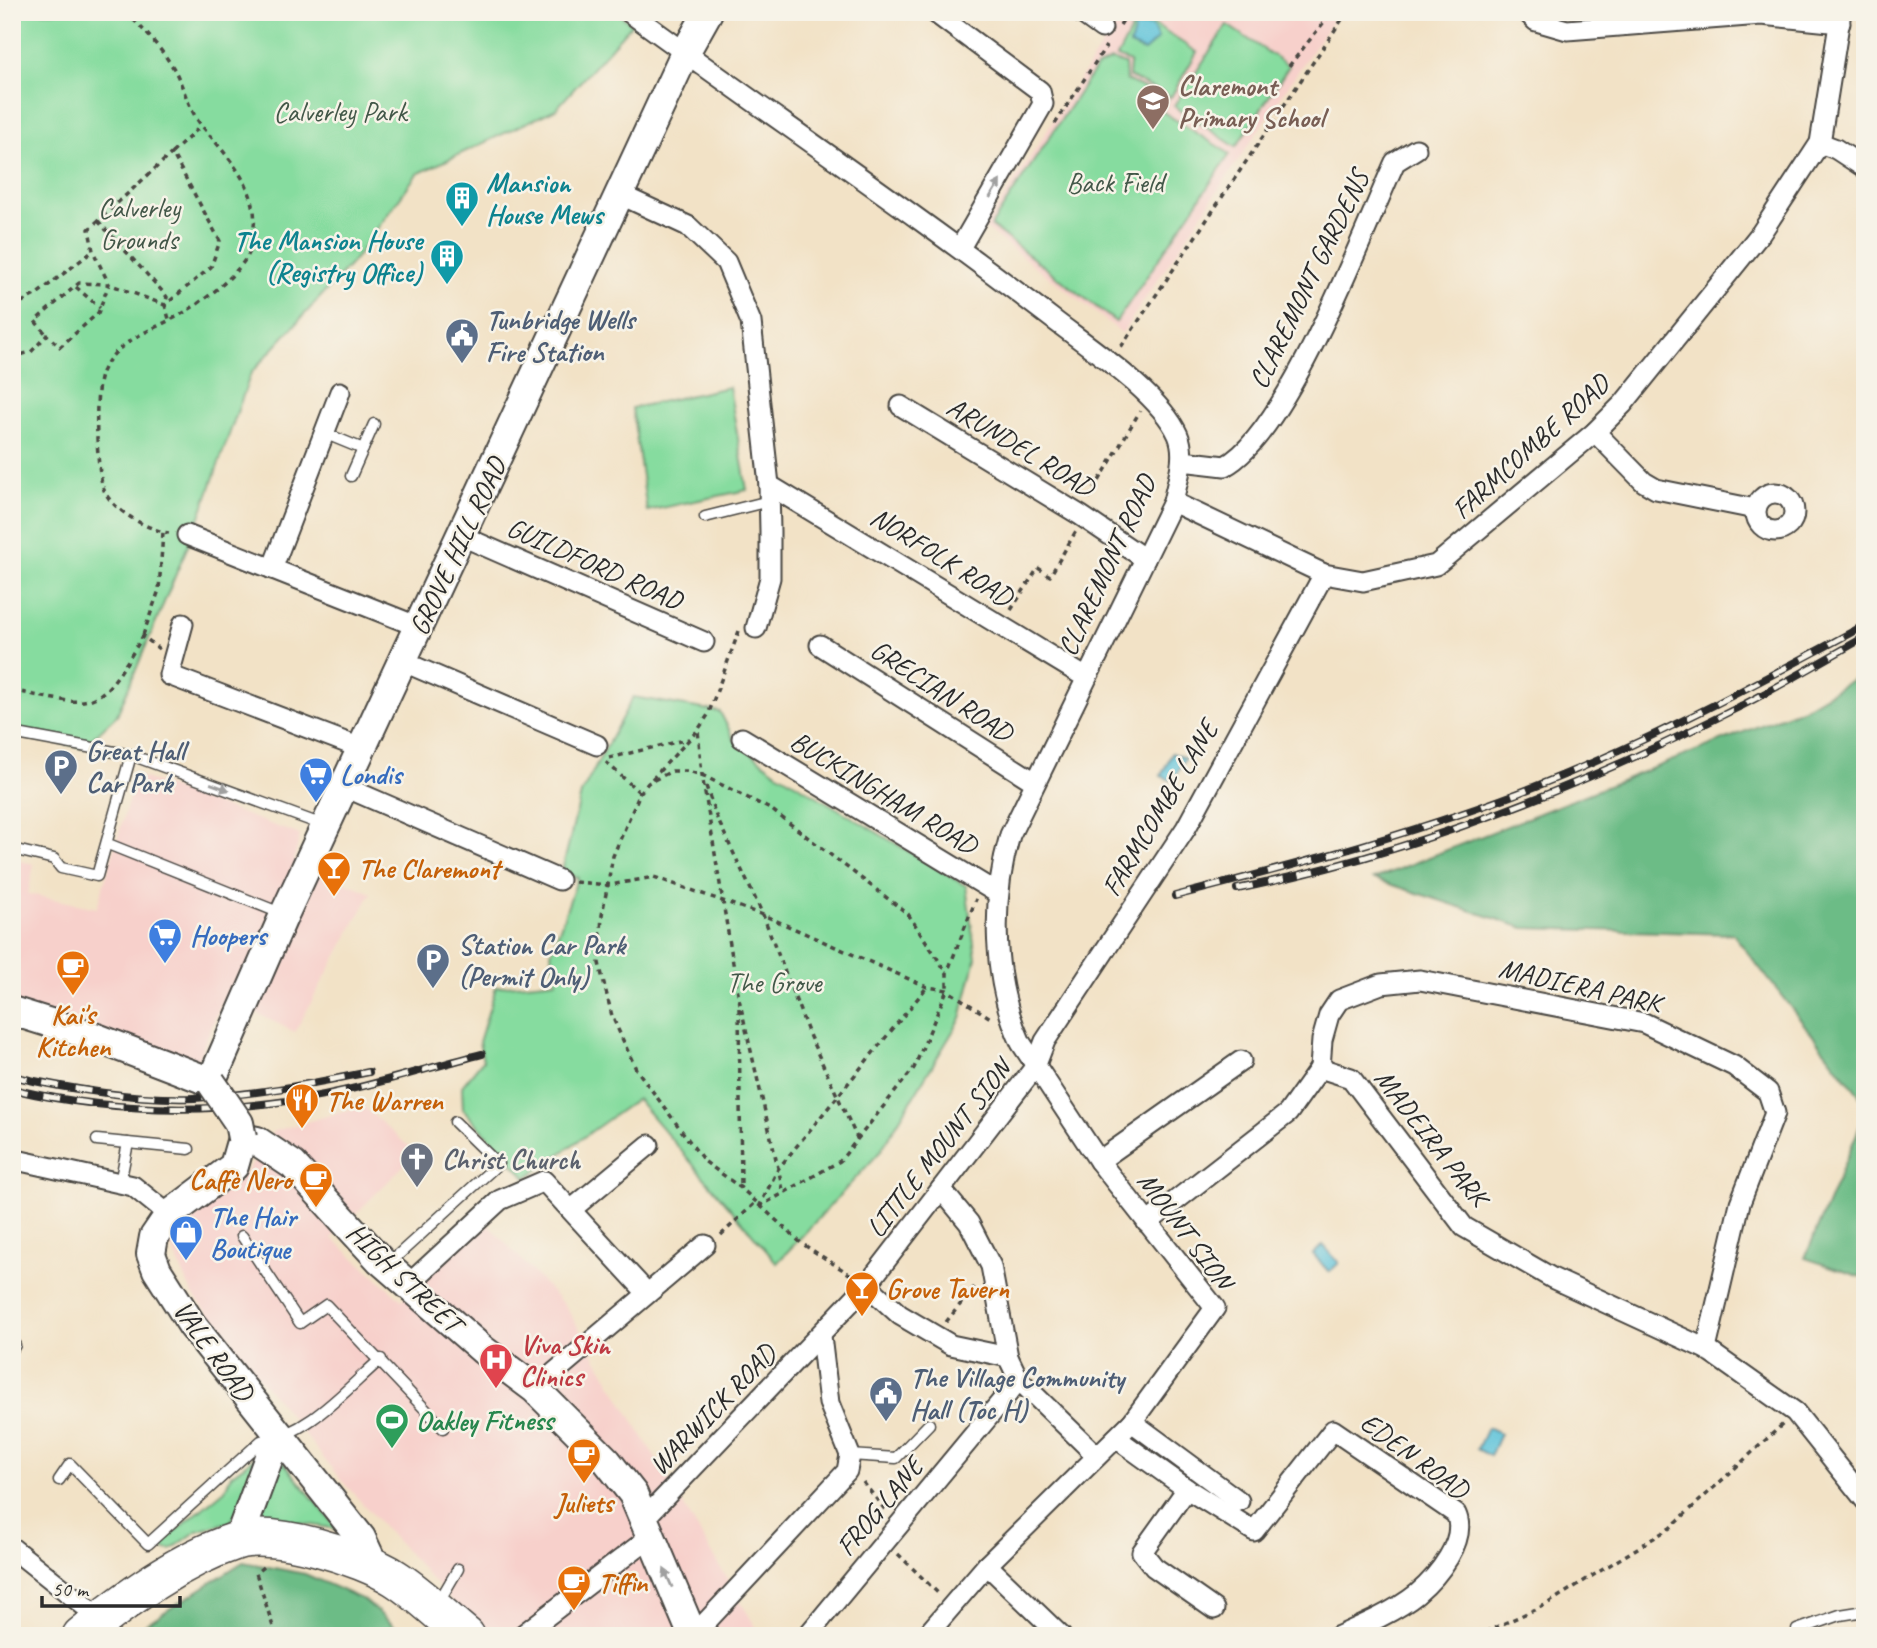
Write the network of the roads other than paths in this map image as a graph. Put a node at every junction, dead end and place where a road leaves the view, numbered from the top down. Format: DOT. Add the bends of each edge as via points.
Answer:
graph roads {
  1 [pos="629,12"];
  2 [pos="708,12"];
  3 [pos="933,12"];
  4 [pos="1080,12"];
  5 [pos="1527,12"];
  6 [pos="1840,17"];
  7 [pos="1101,28"];
  8 [pos="685,53"];
  9 [pos="1820,143"];
  10 [pos="1416,149"];
  11 [pos="1865,169"];
  12 [pos="621,195"];
  13 [pos="960,248"];
  14 [pos="340,391"];
  15 [pos="901,406"];
  16 [pos="374,424"];
  17 [pos="1595,432"];
  18 [pos="324,433"];
  19 [pos="363,449"];
  20 [pos="1182,461"];
  21 [pos="351,476"];
  22 [pos="769,493"];
  23 [pos="1172,502"];
  24 [pos="1755,509"];
  25 [pos="705,517"];
  26 [pos="187,535"];
  27 [pos="462,536"];
  28 [pos="1145,558"];
  29 [pos="272,569"];
  30 [pos="1324,574"];
  31 [pos="183,624"];
  32 [pos="419,626"];
  33 [pos="756,628"];
  34 [pos="704,642"];
  35 [pos="820,645"];
  36 [pos="404,662"];
  37 [pos="1085,677"];
  38 [pos="12,733"];
  39 [pos="742,738"];
  40 [pos="597,745"];
  41 [pos="363,749"];
  42 [pos="131,755"];
  43 [pos="1035,782"];
  44 [pos="345,787"];
  45 [pos="326,826"];
  46 [pos="107,844"];
  47 [pos="12,849"];
  48 [pos="559,880"];
  49 [pos="989,888"];
  50 [pos="284,915"];
  51 [pos="12,1011"];
  52 [pos="1241,1060"];
  53 [pos="1035,1067"];
  54 [pos="1320,1068"];
  55 [pos="211,1082"];
  56 [pos="455,1122"];
  57 [pos="242,1138"];
  58 [pos="97,1140"];
  59 [pos="128,1143"];
  60 [pos="649,1145"];
  61 [pos="189,1149"];
  62 [pos="12,1159"];
  63 [pos="1099,1161"];
  64 [pos="120,1183"];
  65 [pos="941,1189"];
  66 [pos="572,1209"];
  67 [pos="169,1215"];
  68 [pos="1147,1223"];
  69 [pos="242,1236"];
  70 [pos="705,1245"];
  71 [pos="387,1266"];
  72 [pos="409,1284"];
  73 [pos="867,1285"];
  74 [pos="647,1293"];
  75 [pos="821,1336"];
  76 [pos="1706,1349"];
  77 [pos="1008,1357"];
  78 [pos="381,1359"];
  79 [pos="1019,1380"];
  80 [pos="535,1389"];
  81 [pos="1132,1422"];
  82 [pos="929,1424"];
  83 [pos="443,1428"];
  84 [pos="281,1438"];
  85 [pos="1116,1438"];
  86 [pos="1096,1455"];
  87 [pos="850,1460"];
  88 [pos="59,1480"];
  89 [pos="1187,1489"];
  90 [pos="1864,1497"];
  91 [pos="1239,1501"];
  92 [pos="646,1528"];
  93 [pos="238,1541"];
  94 [pos="12,1548"];
  95 [pos="988,1565"];
  96 [pos="374,1566"];
  97 [pos="458,1569"];
  98 [pos="434,1609"];
  99 [pos="1214,1609"];
  100 [pos="1865,1611"];
  101 [pos="91,1628"];
  102 [pos="1797,1630"];
  103 [pos="466,1636"];
  104 [pos="521,1636"];
  105 [pos="693,1636"];
  106 [pos="807,1636"];
  107 [pos="926,1636"];
  108 [pos="1061,1636"];
  109 [pos="1339,1636"];
  1 -- 8 [label="street"];
  2 -- 8 [label="main road, GROVE HILL ROAD"];
  13 -- 3 [label="street, one-way" via="1043,104 1040,91"];
  4 -- 7 [label="street"];
  5 -- 6 [label="street" via="1535,21 1567,30 1761,15"];
  6 -- 9 [label="street, FARMCOMBE ROAD"];
  8 -- 12 [label="main road, GROVE HILL ROAD"];
  8 -- 13 [label="street, CLAREMONT ROAD"];
  9 -- 11 [label="street"];
  9 -- 17 [label="street, FARMCOMBE ROAD" via="1723,282"];
  10 -- 20 [label="street, CLAREMONT GARDENS" via="1395,162 1304,362 1255,440 1225,466"];
  12 -- 22 [label="street" via="688,226 726,262 751,322"];
  12 -- 27 [label="main road, GROVE HILL ROAD"];
  13 -- 20 [label="street, CLAREMONT ROAD" via="1148,397 1178,435"];
  14 -- 18 [label="street"];
  15 -- 28 [label="street, ARUNDEL ROAD"];
  16 -- 19 [label="lane"];
  17 -- 24 [label="street" via="1656,489"];
  17 -- 30 [label="street, FARMCOMBE ROAD" via="1436,565 1363,580"];
  18 -- 19 [label="lane"];
  18 -- 29 [label="street"];
  19 -- 21 [label="lane"];
  20 -- 23 [label="street, CLAREMONT ROAD"];
  22 -- 25 [label="lane"];
  22 -- 33 [label="street" via="770,578"];
  22 -- 37 [label="street, NORFOLK ROAD"];
  23 -- 28 [label="street, CLAREMONT ROAD"];
  23 -- 30 [label="street, FARMCOMBE ROAD"];
  26 -- 29 [label="street"];
  27 -- 32 [label="main road, GROVE HILL ROAD"];
  27 -- 34 [label="street, GUILDFORD ROAD"];
  28 -- 37 [label="street, CLAREMONT ROAD"];
  29 -- 32 [label="street"];
  30 -- 53 [label="street, FARMCOMBE LANE" via="1185,828 1045,1041"];
  31 -- 41 [label="street" via="169,675"];
  32 -- 36 [label="main road, GROVE HILL ROAD"];
  35 -- 43 [label="street, GRECIAN ROAD"];
  36 -- 40 [label="street"];
  36 -- 41 [label="main road, GROVE HILL ROAD"];
  37 -- 43 [label="street, CLAREMONT ROAD"];
  38 -- 42 [label="lane" via="50,744"];
  39 -- 49 [label="street, BUCKINGHAM ROAD"];
  41 -- 44 [label="main road, GROVE HILL ROAD"];
  42 -- 45 [label="lane, one-way"];
  42 -- 46 [label="lane"];
  43 -- 49 [label="street, CLAREMONT ROAD"];
  44 -- 45 [label="main road, GROVE HILL ROAD"];
  44 -- 48 [label="street"];
  45 -- 50 [label="main road, GROVE HILL ROAD"];
  46 -- 47 [label="lane" via="97,876"];
  46 -- 50 [label="lane"];
  49 -- 53 [label="street, CLAREMONT ROAD" via="1011,1023"];
  50 -- 55 [label="main road, GROVE HILL ROAD"];
  51 -- 55 [label="main road"];
  52 -- 63 [label="street"];
  53 -- 63 [label="street, MOUNT SION"];
  53 -- 65 [label="street, LITTLE MOUNT SION"];
  54 -- 68 [label="street" via="1288,1113"];
  54 -- 76 [label="street, MADEIRA PARK" via="1351,1078 1464,1227 1552,1278"];
  54 -- 76 [label="street, MADIERA PARK" via="1329,1014 1339,1000 1381,984 1420,979 1644,1023 1734,1066 1768,1092 1775,1113 1740,1203"];
  55 -- 57 [label="main road, bridge" via="239,1123"];
  56 -- 71 [label="lane" via="498,1164"];
  57 -- 67 [label="main road, VALE ROAD" via="234,1166"];
  57 -- 71 [label="main road, HIGH STREET" via="257,1141 293,1165"];
  58 -- 59 [label="lane"];
  59 -- 61 [label="lane"];
  59 -- 64 [label="lane"];
  60 -- 66 [label="street"];
  62 -- 64 [label="street"];
  63 -- 68 [label="street, MOUNT SION"];
  64 -- 67 [label="street" via="132,1186"];
  65 -- 73 [label="street, LITTLE MOUNT SION"];
  65 -- 77 [label="street" via="969,1223 991,1266"];
  66 -- 72 [label="street" via="544,1181 499,1199"];
  66 -- 74 [label="street"];
  67 -- 84 [label="main road, VALE ROAD" via="154,1237 151,1254 157,1270 192,1325"];
  68 -- 81 [label="street, MOUNT SION" via="1215,1308"];
  69 -- 78 [label="lane" via="300,1323 326,1305"];
  70 -- 74 [label="street"];
  71 -- 72 [label="main road, HIGH STREET"];
  72 -- 80 [label="main road, HIGH STREET"];
  73 -- 75 [label="street, LITTLE MOUNT SION"];
  73 -- 77 [label="street" via="901,1315 951,1345"];
  74 -- 80 [label="street"];
  75 -- 87 [label="street" via="829,1403"];
  75 -- 92 [label="street, WARWICK ROAD"];
  76 -- 90 [label="street, MADEIRA PARK" via="1795,1412"];
  77 -- 79 [label="street"];
  78 -- 83 [label="lane"];
  78 -- 84 [label="lane" via="298,1431"];
  79 -- 86 [label="street"];
  79 -- 106 [label="street, FROG LANE"];
  80 -- 92 [label="main road, HIGH STREET" via="607,1461 633,1494"];
  81 -- 85 [label="street, MOUNT SION"];
  81 -- 91 [label="street"];
  82 -- 87 [label="lane" via="896,1458"];
  84 -- 88 [label="lane" via="261,1441 148,1545 70,1464"];
  84 -- 93 [label="main road" via="269,1457"];
  84 -- 96 [label="main road, VALE ROAD" via="360,1538"];
  85 -- 86 [label="street, MOUNT SION"];
  85 -- 89 [label="street, EDEN ROAD"];
  86 -- 95 [label="street, MOUNT SION"];
  87 -- 105 [label="street" via="835,1487"];
  89 -- 99 [label="street" via="1142,1552 1154,1567"];
  89 -- 109 [label="street, EDEN ROAD" via="1254,1531 1333,1430 1456,1514 1461,1524 1459,1535 1417,1594"];
  92 -- 104 [label="street, WARWICK ROAD"];
  105 -- 92 [label="main road, HIGH STREET, one-way"];
  93 -- 96 [label="highway" via="321,1548"];
  93 -- 101 [label="highway" via="165,1574"];
  94 -- 101 [label="street"];
  95 -- 107 [label="street, MOUNT SION"];
  95 -- 108 [label="street"];
  96 -- 98 [label="highway"];
  97 -- 98 [label="lane"];
  98 -- 103 [label="highway"];
  100 -- 102 [label="lane"];
}
